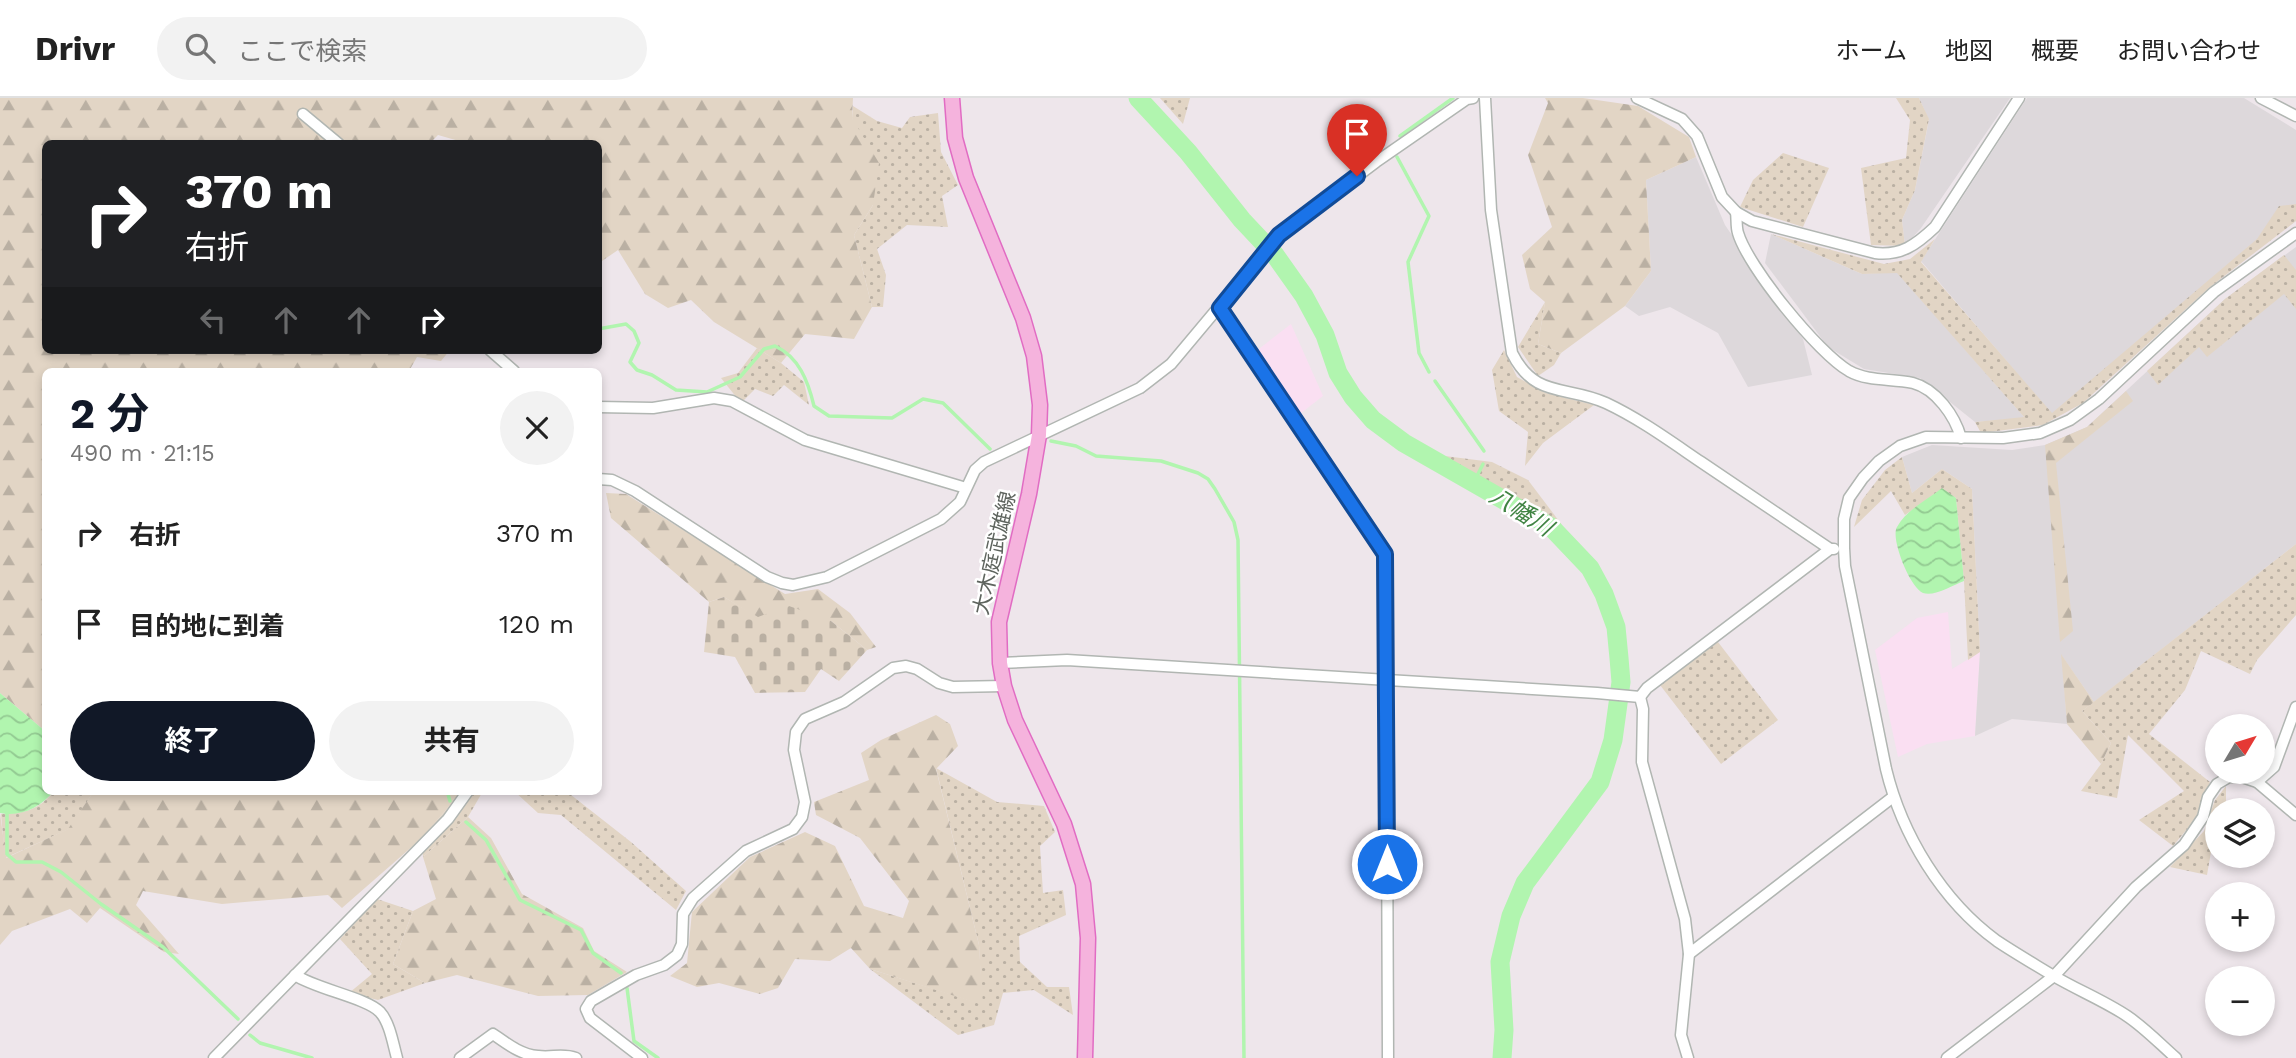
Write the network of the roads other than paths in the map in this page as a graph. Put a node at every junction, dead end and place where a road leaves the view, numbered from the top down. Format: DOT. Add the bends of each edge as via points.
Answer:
graph roads {
  1 [pos="952,98"];
  2 [pos="1473,98"];
  3 [pos="1485,98"];
  4 [pos="1637,98"];
  5 [pos="2019,98"];
  6 [pos="2261,98"];
  7 [pos="303,114"];
  8 [pos="2296,117"];
  9 [pos="334,140"];
  10 [pos="1736,212"];
  11 [pos="2296,233"];
  12 [pos="1220,308"];
  13 [pos="494,354"];
  14 [pos="510,368"];
  15 [pos="602,407"];
  16 [pos="1039,435"];
  17 [pos="1961,438"];
  18 [pos="602,479"];
  19 [pos="966,488"];
  20 [pos="1844,548"];
  21 [pos="1830,549"];
  22 [pos="1000,663"];
  23 [pos="1387,680"];
  24 [pos="1004,686"];
  25 [pos="1636,697"];
  26 [pos="2296,707"];
  27 [pos="2275,764"];
  28 [pos="2217,784"];
  29 [pos="2260,784"];
  30 [pos="465,795"];
  31 [pos="1893,797"];
  32 [pos="2296,814"];
  33 [pos="1689,954"];
  34 [pos="295,975"];
  35 [pos="2054,976"];
  36 [pos="214,1058"];
  37 [pos="397,1058"];
  38 [pos="460,1058"];
  39 [pos="576,1058"];
  40 [pos="642,1058"];
  41 [pos="1085,1058"];
  42 [pos="1388,1058"];
  43 [pos="1688,1058"];
  44 [pos="1947,1058"];
  45 [pos="2176,1058"];
  1 -- 16 [label="main road, 大木庭武雄線" via="955,138 966,178 1034,356"];
  2 -- 12 [label="street" via="1376,162 1279,235"];
  3 -- 21 [label="street" via="1491,210 1512,353 1520,369 1547,387 1590,397 1639,420"];
  4 -- 10 [label="street" via="1682,119 1697,136 1722,197"];
  5 -- 10 [label="street" via="1935,227 1904,251 1875,253 1752,221"];
  6 -- 8 [label="street"];
  7 -- 9 [label="street"];
  10 -- 17 [label="street" via="1738,234 1756,266 1807,335 1851,372 1925,389 1946,408"];
  11 -- 17 [label="street" via="2214,292 2099,399 2070,420 2040,433"];
  12 -- 16 [label="street" via="1171,364 1140,388"];
  12 -- 23 [label="street" via="1385,554"];
  13 -- 14 [label="street"];
  15 -- 19 [label="street" via="653,408 714,398 732,401 805,440"];
  16 -- 19 [label="street" via="984,462"];
  16 -- 22 [label="main road, 大木庭武雄線" via="999,622"];
  17 -- 20 [label="street" via="1926,437 1900,446 1879,461 1849,498"];
  18 -- 19 [label="street" via="635,491 767,577 793,585 827,577 941,519 960,502"];
  20 -- 21 [label="street"];
  20 -- 31 [label="street"];
  21 -- 25 [label="street"];
  22 -- 23 [label="street" via="1068,660"];
  22 -- 24 [label="main road, 大木庭武雄線"];
  23 -- 25 [label="street"];
  23 -- 42 [label="street"];
  24 -- 40 [label="street" via="953,687 917,669 893,668 831,710 805,719 796,732 794,750 805,802 793,829 746,851 693,898 682,914 682,944 677,955 591,1001 586,1009 590,1018"];
  24 -- 41 [label="main road, 大木庭武雄線" via="1015,720 1065,824 1083,884 1088,938"];
  25 -- 33 [label="street" via="1643,709 1642,762 1679,895"];
  26 -- 27 [label="street"];
  28 -- 35 [label="street" via="2184,845 2105,919"];
  29 -- 32 [label="street"];
  30 -- 34 [label="street" via="448,819"];
  31 -- 33 [label="street"];
  31 -- 35 [label="street" via="1910,836 1959,907 1996,940"];
  33 -- 43 [label="street" via="1681,1035"];
  34 -- 36 [label="street"];
  34 -- 37 [label="street" via="380,1012"];
  35 -- 44 [label="street"];
  35 -- 45 [label="street" via="2130,1018"];
  38 -- 39 [label="street" via="493,1034 537,1056"];
}
